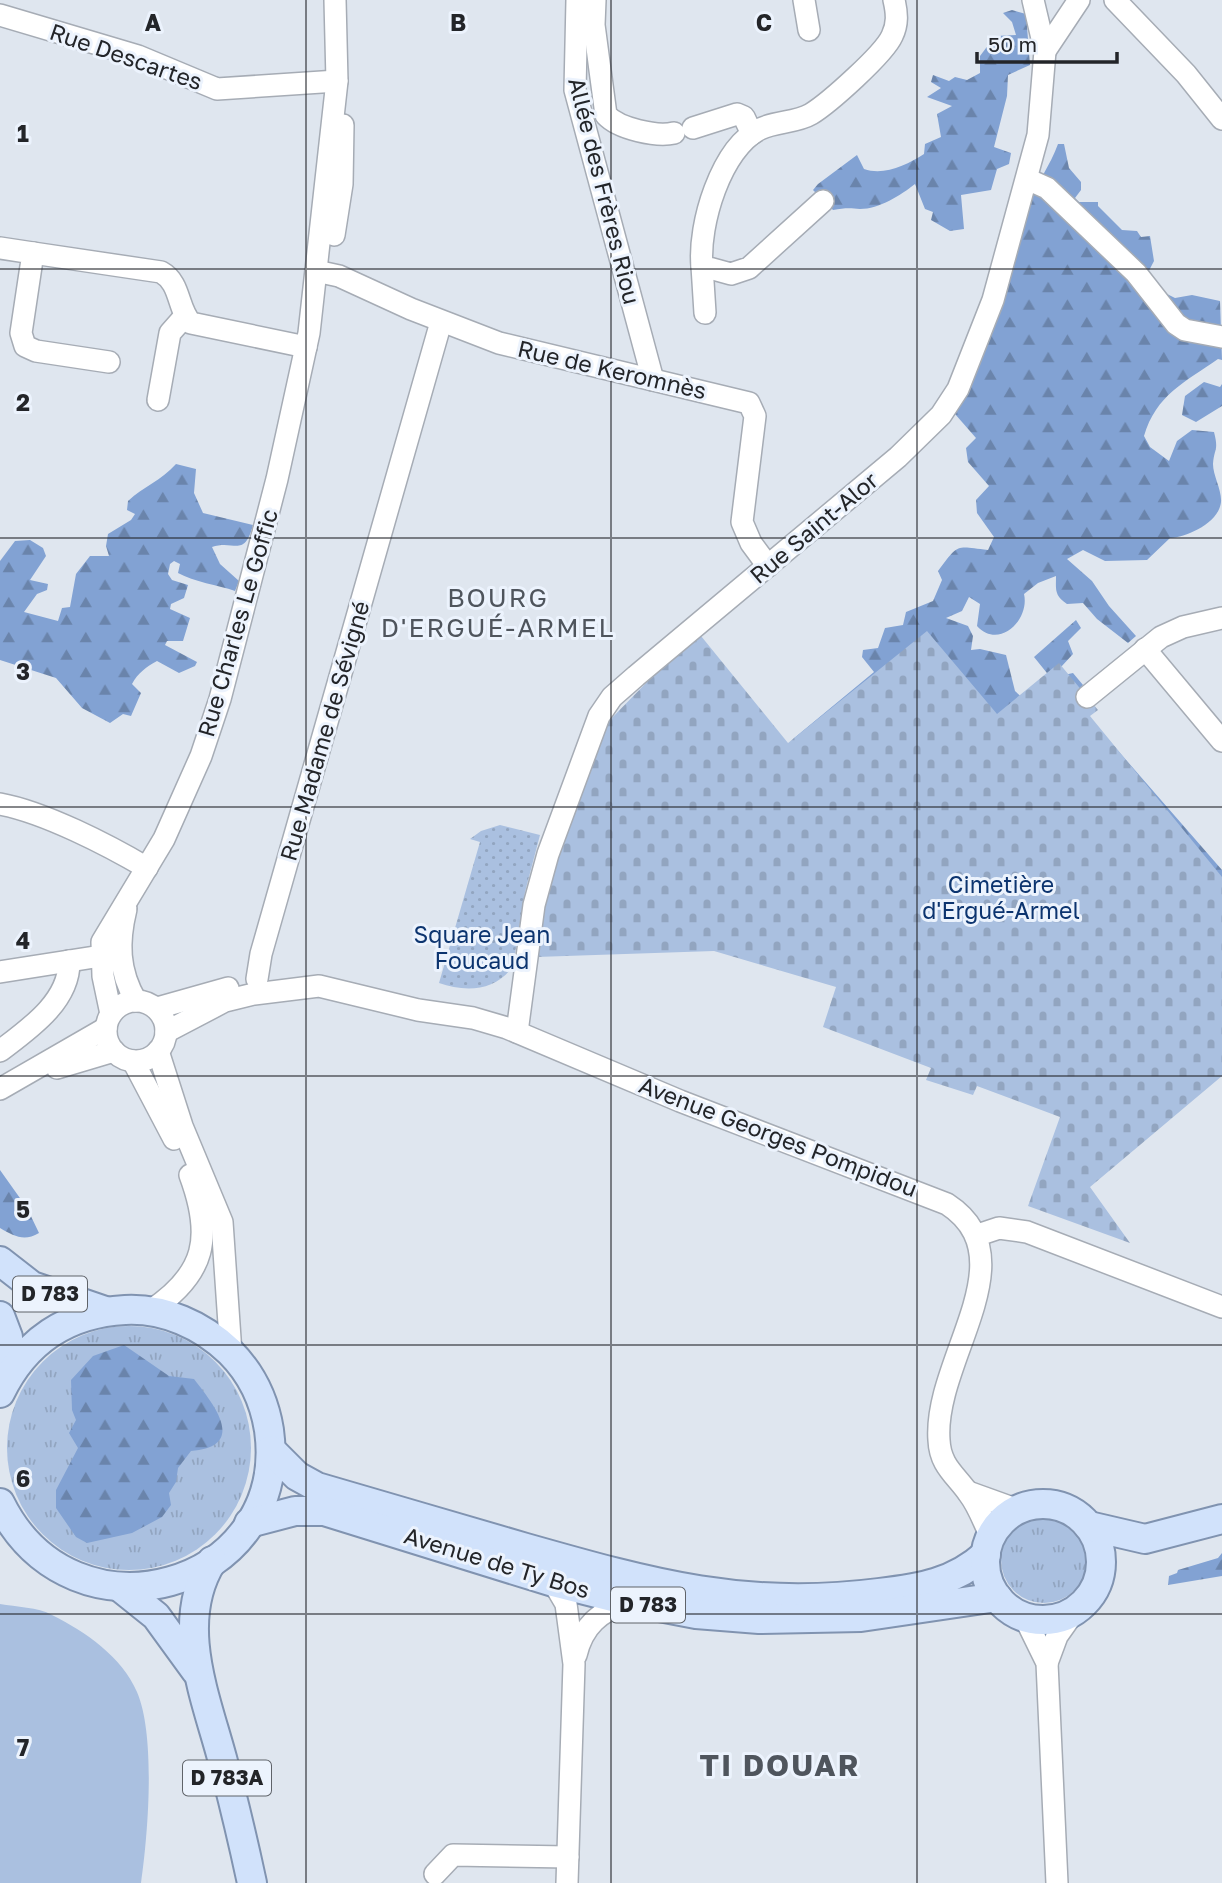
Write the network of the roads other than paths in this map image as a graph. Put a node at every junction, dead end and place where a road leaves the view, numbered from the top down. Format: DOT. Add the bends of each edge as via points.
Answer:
graph roads {
  1 [pos="335,0"];
  2 [pos="577,0"];
  3 [pos="595,0"];
  4 [pos="804,0"];
  5 [pos="894,0"];
  6 [pos="1033,0"];
  7 [pos="1063,0"];
  8 [pos="1072,0"];
  9 [pos="1079,0"];
  10 [pos="1115,0"];
  11 [pos="0,15"];
  12 [pos="809,30"];
  13 [pos="1045,51"];
  14 [pos="337,81"];
  15 [pos="1222,119"];
  16 [pos="752,134"];
  17 [pos="1027,179"];
  18 [pos="823,201"];
  19 [pos="0,248"];
  20 [pos="33,253"];
  21 [pos="702,266"];
  22 [pos="323,272"];
  23 [pos="705,313"];
  24 [pos="185,316"];
  25 [pos="441,321"];
  26 [pos="1222,337"];
  27 [pos="308,340"];
  28 [pos="109,362"];
  29 [pos="653,380"];
  30 [pos="158,400"];
  31 [pos="768,566"];
  32 [pos="1222,618"];
  33 [pos="1145,649"];
  34 [pos="1087,697"];
  35 [pos="1222,741"];
  36 [pos="0,804"];
  37 [pos="147,868"];
  38 [pos="128,900"];
  39 [pos="101,956"];
  40 [pos="69,961"];
  41 [pos="525,971"];
  42 [pos="0,972"];
  43 [pos="262,986"];
  44 [pos="136,1001"];
  45 [pos="157,1008"];
  46 [pos="109,1021"];
  47 [pos="490,1022"];
  48 [pos="517,1032"];
  49 [pos="162,1042"];
  50 [pos="0,1051"];
  51 [pos="124,1056"];
  52 [pos="24,1078"];
  53 [pos="0,1089"];
  54 [pos="978,1235"];
  55 [pos="0,1261"];
  56 [pos="1222,1307"];
  57 [pos="108,1311"];
  58 [pos="150,1311"];
  59 [pos="0,1316"];
  60 [pos="231,1353"];
  61 [pos="4,1384"];
  62 [pos="271,1450"];
  63 [pos="968,1492"];
  64 [pos="0,1503"];
  65 [pos="1018,1510"];
  66 [pos="1222,1519"];
  67 [pos="249,1523"];
  68 [pos="1089,1526"];
  69 [pos="1145,1539"];
  70 [pos="13,1545"];
  71 [pos="988,1546"];
  72 [pos="212,1561"];
  73 [pos="1100,1576"];
  74 [pos="554,1582"];
  75 [pos="121,1588"];
  76 [pos="997,1597"];
  77 [pos="628,1601"];
  78 [pos="1074,1612"];
  79 [pos="1025,1618"];
  80 [pos="1047,1663"];
  81 [pos="574,1664"];
  82 [pos="198,1674"];
  83 [pos="568,1857"];
  84 [pos="435,1874"];
  85 [pos="252,1883"];
  86 [pos="567,1883"];
  87 [pos="1057,1883"];
  1 -- 14 [label="street, Rue Charles Le Goffic"];
  2 -- 29 [label="street, Allée des Frères Riou" via="575,90"];
  3 -- 16 [label="street" via="606,115 617,124 665,135 737,114 744,117"];
  4 -- 12 [label="street"];
  5 -- 16 [label="street" via="897,25 887,47 811,114"];
  6 -- 13 [label="street, Rue Saint-Alor"];
  7 -- 8 [label="street"];
  9 -- 13 [label="street"];
  10 -- 15 [label="street"];
  11 -- 14 [label="street, Rue Descartes" via="138,56 217,89"];
  13 -- 17 [label="street, Rue Saint-Alor" via="1041,120"];
  14 -- 22 [label="street, Rue Charles Le Goffic"];
  16 -- 21 [label="street" via="730,156 721,174 705,233"];
  17 -- 26 [label="street" via="1047,188 1136,273 1176,324"];
  17 -- 31 [label="street, Rue Saint-Alor" via="985,325 949,405 898,457"];
  18 -- 21 [label="street" via="749,268 731,274"];
  19 -- 20 [label="street"];
  20 -- 24 [label="street" via="161,272 173,283"];
  20 -- 28 [label="street" via="23,343 36,351"];
  21 -- 23 [label="street"];
  22 -- 25 [label="street, Rue de Keromnès"];
  22 -- 27 [label="street, Rue Charles Le Goffic"];
  24 -- 27 [label="street" via="207,329"];
  24 -- 30 [label="street" via="170,333"];
  25 -- 29 [label="street, Rue de Keromnès" via="528,352"];
  25 -- 43 [label="street, Rue Madame de Sévigné" via="265,941"];
  27 -- 37 [label="street, Rue Charles Le Goffic" via="271,507 213,721 186,794"];
  29 -- 31 [label="street, Rue de Keromnès" via="742,400 754,410 742,522"];
  31 -- 41 [label="street, Rue Saint-Alor" via="603,708 543,868"];
  32 -- 33 [label="street" via="1170,632"];
  33 -- 34 [label="street"];
  33 -- 35 [label="street"];
  36 -- 37 [label="street" via="102,843"];
  37 -- 38 [label="street, Rue Charles Le Goffic"];
  38 -- 39 [label="street, Rue Charles Le Goffic" via="108,929"];
  38 -- 44 [label="street, Rue Charles Le Goffic" via="119,953"];
  39 -- 40 [label="street"];
  39 -- 46 [label="street, Rue Charles Le Goffic"];
  40 -- 42 [label="street"];
  40 -- 50 [label="street" via="69,980 61,993"];
  41 -- 47 [label="street, Rue Saint-Alor" via="512,999"];
  41 -- 48 [label="street, Rue Saint-Alor"];
  43 -- 45 [label="street, Avenue Georges Pompidou"];
  43 -- 47 [label="street, Avenue Georges Pompidou" via="289,978 418,1010"];
  43 -- 49 [label="street" via="213,1006"];
  44 -- 45 [label="street"];
  44 -- 46 [label="street" via="126,1002"];
  45 -- 49 [label="street"];
  46 -- 51 [label="street" via="109,1045"];
  46 -- 52 [label="street"];
  47 -- 48 [label="street, Avenue Georges Pompidou"];
  48 -- 54 [label="street, Avenue Georges Pompidou" via="680,1101 937,1198 961,1213"];
  49 -- 51 [label="street" via="142,1060"];
  49 -- 60 [label="street" via="182,1126 222,1222"];
  51 -- 52 [label="street"];
  51 -- 58 [label="street" via="158,1104 188,1170 203,1221 202,1246 194,1269 182,1287"];
  52 -- 53 [label="street"];
  54 -- 56 [label="street" via="999,1228 1027,1232"];
  54 -- 63 [label="street" via="980,1286 948,1375 938,1426 944,1463"];
  55 -- 57 [label="main road, D 783" via="32,1286"];
  57 -- 58 [label="main road"];
  57 -- 61 [label="main road" via="50,1331 27,1350"];
  58 -- 60 [label="main road" via="201,1328"];
  59 -- 61 [label="main road, D 783" via="8,1337"];
  60 -- 62 [label="main road" via="261,1396"];
  62 -- 67 [label="main road" via="264,1487"];
  62 -- 71 [label="main road, Avenue de Ty Bos / D 783" via="297,1476 317,1487 629,1577 715,1595 837,1597 915,1588 957,1577"];
  63 -- 65 [label="street"];
  63 -- 71 [label="street"];
  64 -- 70 [label="main road"];
  65 -- 68 [label="main road" via="1057,1505"];
  65 -- 71 [label="main road" via="1007,1517"];
  66 -- 69 [label="main road"];
  67 -- 72 [label="main road"];
  67 -- 74 [label="main road, Avenue de Ty Bos / D 783" via="295,1511 324,1511"];
  68 -- 69 [label="main road"];
  68 -- 73 [label="main road" via="1102,1559"];
  69 -- 73 [label="main road"];
  70 -- 75 [label="main road" via="86,1582"];
  71 -- 76 [label="main road" via="987,1577"];
  72 -- 75 [label="main road" via="169,1583"];
  72 -- 82 [label="main road, D 783A" via="195,1606"];
  73 -- 78 [label="main road" via="1090,1596"];
  74 -- 77 [label="main road, Avenue de Ty Bos / D 783"];
  74 -- 81 [label="street" via="566,1604"];
  75 -- 82 [label="main road, D 783A" via="156,1616"];
  76 -- 77 [label="main road, Avenue de Ty Bos / D 783" via="883,1615 793,1619 696,1614"];
  76 -- 79 [label="main road"];
  77 -- 81 [label="street" via="594,1618"];
  78 -- 79 [label="main road" via="1050,1620"];
  78 -- 80 [label="street" via="1057,1636"];
  79 -- 80 [label="street"];
  80 -- 87 [label="street"];
  81 -- 83 [label="street"];
  82 -- 85 [label="main road, D 783A"];
  83 -- 84 [label="street" via="453,1855"];
  83 -- 86 [label="street"];
}
